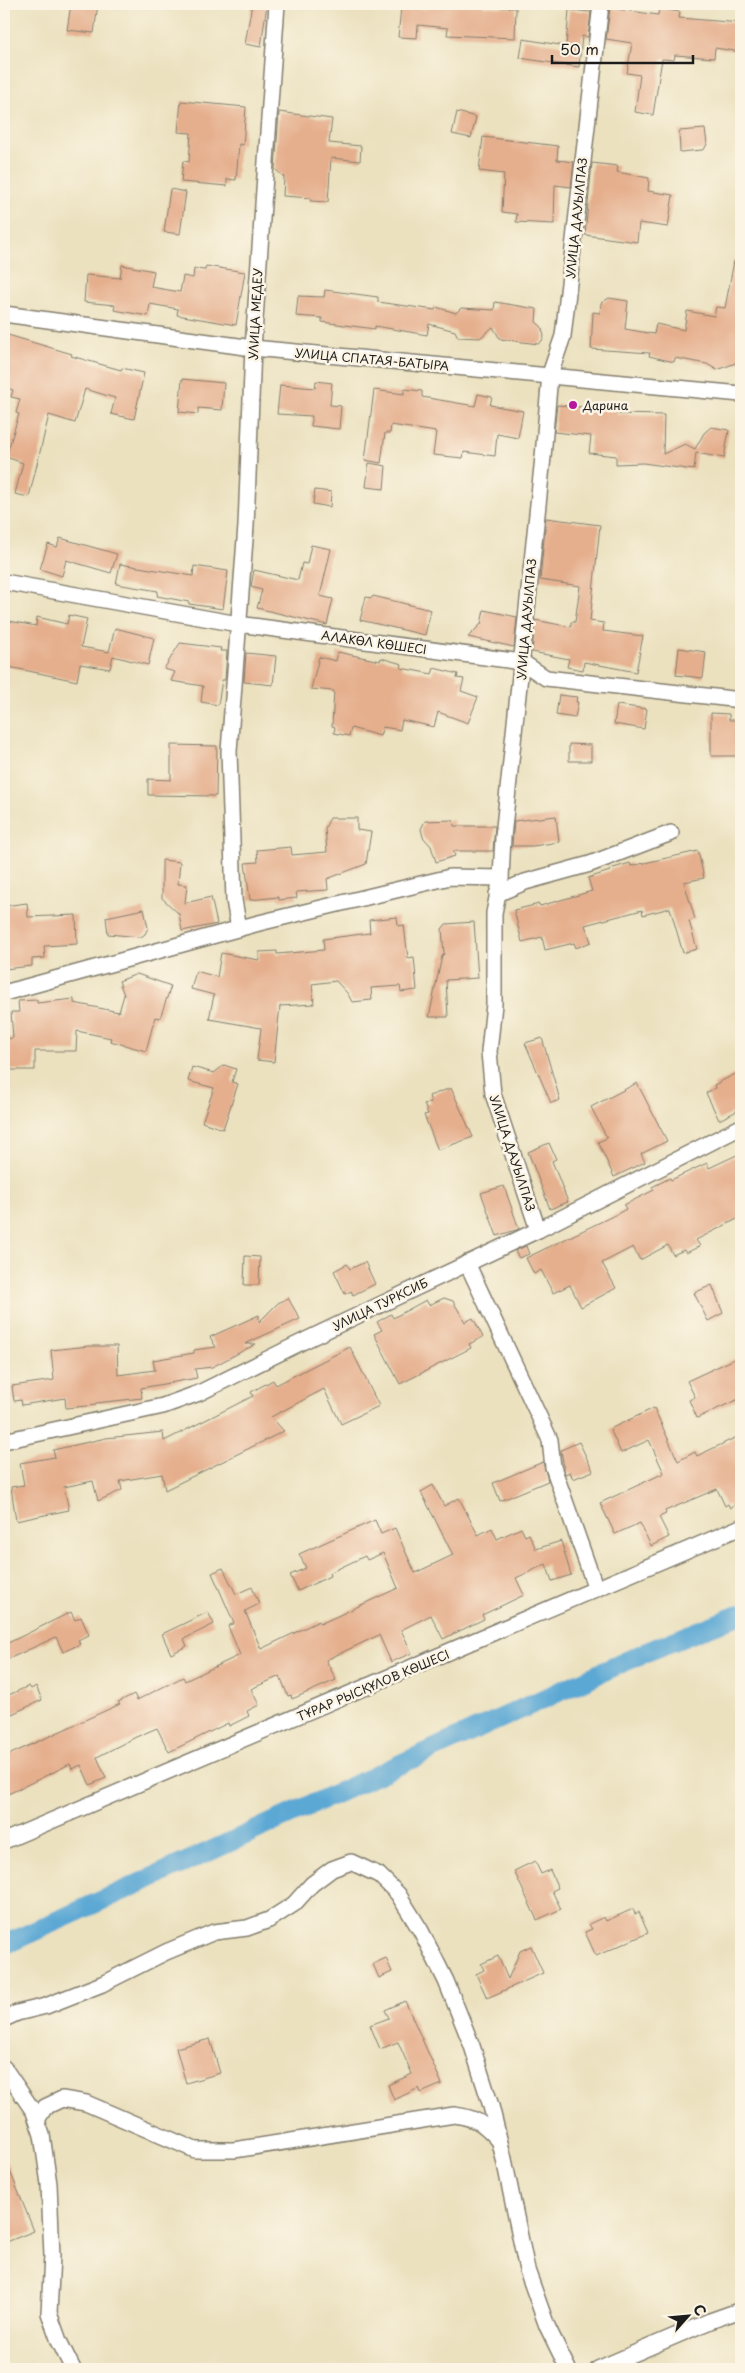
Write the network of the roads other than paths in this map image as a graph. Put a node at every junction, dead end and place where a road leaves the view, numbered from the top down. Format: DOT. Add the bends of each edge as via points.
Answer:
graph roads {
  1 [pos="276,4"];
  2 [pos="601,4"];
  3 [pos="4,314"];
  4 [pos="253,348"];
  5 [pos="550,374"];
  6 [pos="741,394"];
  7 [pos="4,582"];
  8 [pos="238,624"];
  9 [pos="522,662"];
  10 [pos="741,700"];
  11 [pos="671,833"];
  12 [pos="501,878"];
  13 [pos="497,894"];
  14 [pos="238,929"];
  15 [pos="4,994"];
  16 [pos="741,1127"];
  17 [pos="538,1230"];
  18 [pos="467,1263"];
  19 [pos="4,1441"];
  20 [pos="741,1527"];
  21 [pos="596,1589"];
  22 [pos="4,1841"];
  23 [pos="4,2019"];
  24 [pos="4,2068"];
  25 [pos="37,2120"];
  26 [pos="500,2141"];
  27 [pos="739,2312"];
  28 [pos="73,2369"];
  29 [pos="568,2369"];
  30 [pos="598,2369"];
  1 -- 4 [label="street, УЛИЦА МЕДЕУ"];
  2 -- 5 [label="street, УЛИЦА ДАУЫЛПАЗ" via="564,336"];
  3 -- 4 [label="street, УЛИЦА СПАТАЯ-БАТЫРА"];
  4 -- 5 [label="street, УЛИЦА СПАТАЯ-БАТЫРА"];
  4 -- 8 [label="street, УЛИЦА МЕДЕУ" via="246,526"];
  5 -- 6 [label="street, УЛИЦА СПАТАЯ-БАТЫРА"];
  5 -- 9 [label="street, УЛИЦА ДАУЫЛПАЗ"];
  7 -- 8 [label="street, АЛАКӨЛ КӨШЕСІ"];
  8 -- 9 [label="street, АЛАКӨЛ КӨШЕСІ"];
  8 -- 14 [label="street, УЛИЦА МЕДЕУ" via="229,751 234,900"];
  9 -- 10 [label="street, АЛАКӨЛ КӨШЕСІ" via="546,678"];
  9 -- 12 [label="street, УЛИЦА ДАУЫЛПАЗ"];
  11 -- 13 [label="street"];
  12 -- 13 [label="street, УЛИЦА ДАУЫЛПАЗ"];
  12 -- 14 [label="street" via="450,877"];
  13 -- 17 [label="street, УЛИЦА ДАУЫЛПАЗ" via="494,1004 488,1052 493,1094"];
  14 -- 15 [label="street"];
  16 -- 17 [label="street, УЛИЦА ТУРКСИБ"];
  17 -- 18 [label="street, УЛИЦА ТУРКСИБ"];
  18 -- 19 [label="street, УЛИЦА ТУРКСИБ" via="200,1393 163,1406"];
  18 -- 21 [label="street" via="550,1440 553,1467"];
  20 -- 21 [label="street, ТҰРАР РЫСҚҰЛОВ КӨШЕСІ"];
  21 -- 22 [label="street, ТҰРАР РЫСҚҰЛОВ КӨШЕСІ"];
  23 -- 26 [label="street" via="102,1984 214,1932 247,1928 269,1920 294,1904 332,1868 351,1862 379,1874 398,1894 421,1931 446,1981 472,2046"];
  24 -- 25 [label="street"];
  25 -- 26 [label="street" via="45,2107 62,2099 86,2103 196,2150 225,2150 454,2115 473,2118"];
  25 -- 28 [label="street" via="50,2184 52,2256 49,2313"];
  26 -- 29 [label="street" via="526,2270 547,2326"];
  27 -- 30 [label="street" via="710,2321"];
}
